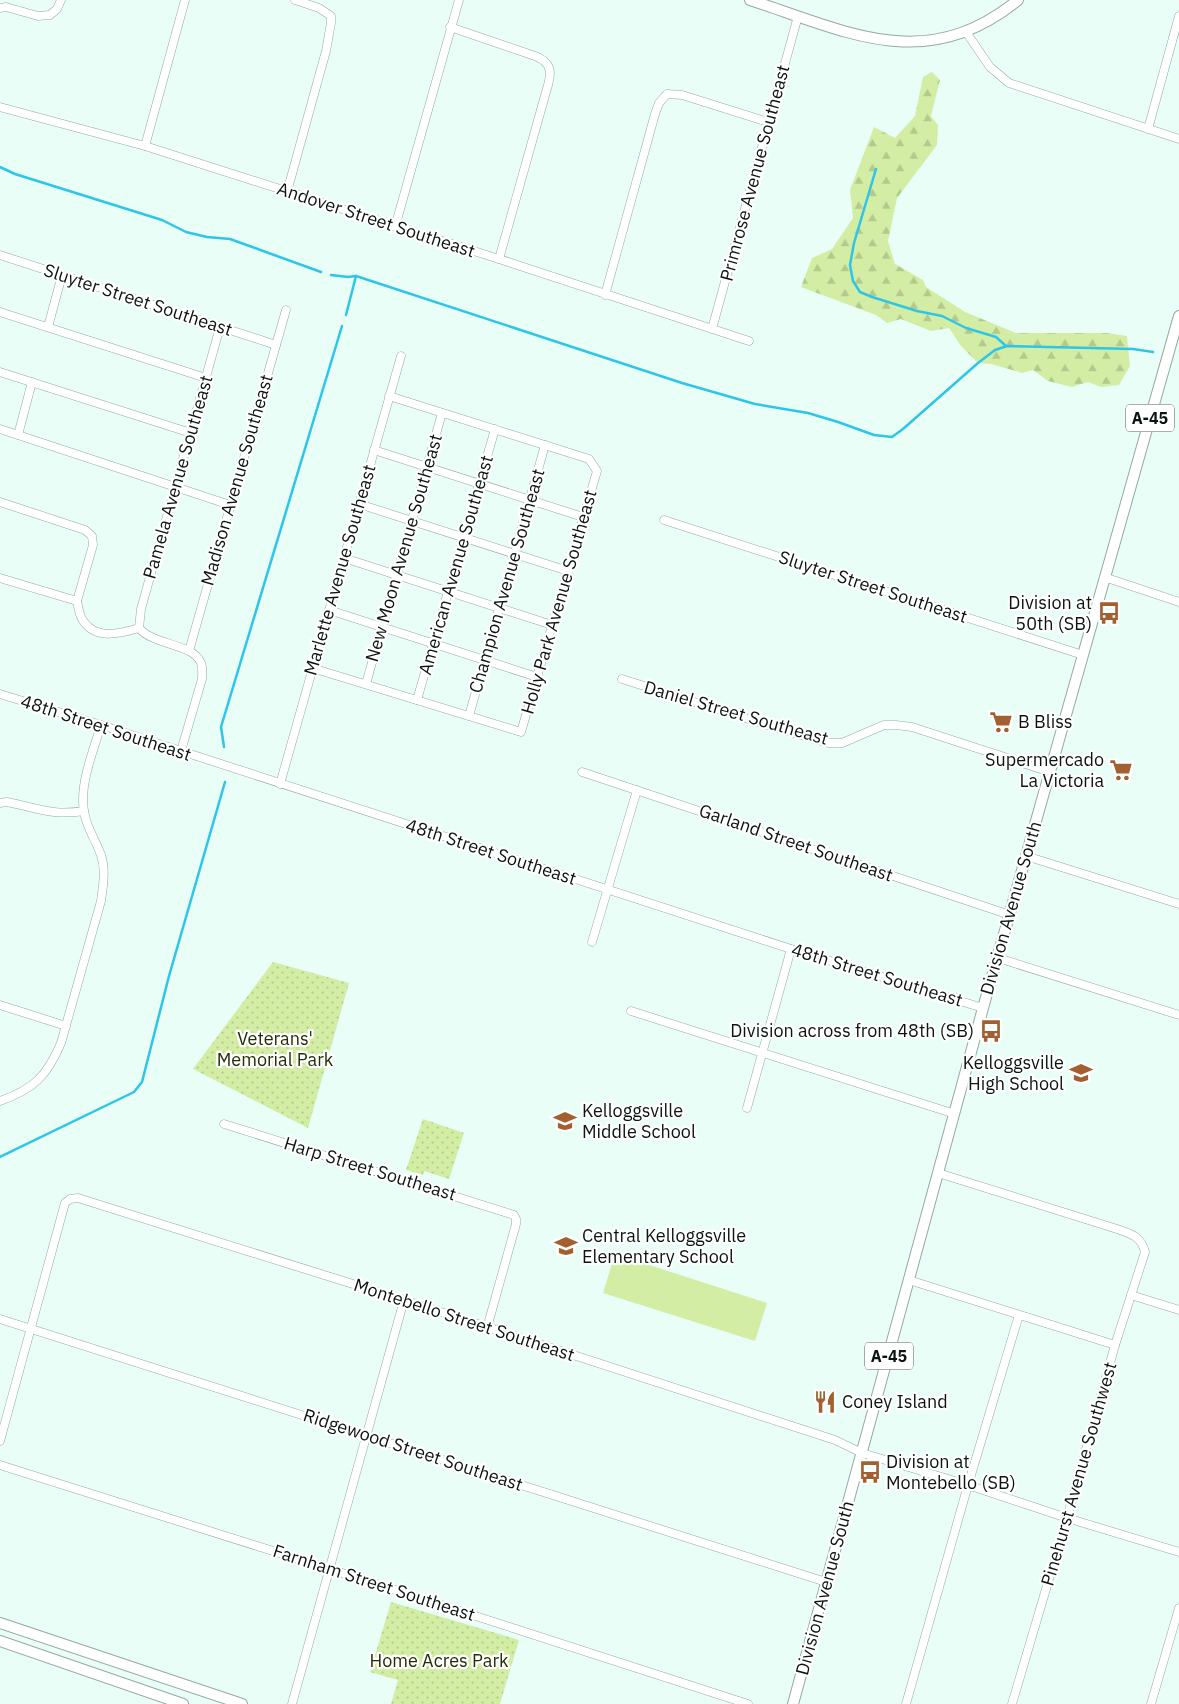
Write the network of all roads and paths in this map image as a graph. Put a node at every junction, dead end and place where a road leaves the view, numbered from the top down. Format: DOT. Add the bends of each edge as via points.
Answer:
graph roads {
  1 [pos="61,0"];
  2 [pos="185,0"];
  3 [pos="295,0"];
  4 [pos="459,0"];
  5 [pos="750,0"];
  6 [pos="1018,0"];
  7 [pos="0,8"];
  8 [pos="798,16"];
  9 [pos="1179,16"];
  10 [pos="450,27"];
  11 [pos="966,32"];
  12 [pos="0,107"];
  13 [pos="768,122"];
  14 [pos="1148,129"];
  15 [pos="1179,139"];
  16 [pos="145,146"];
  17 [pos="287,192"];
  18 [pos="395,227"];
  19 [pos="0,255"];
  20 [pos="499,259"];
  21 [pos="62,275"];
  22 [pos="605,295"];
  23 [pos="286,310"];
  24 [pos="0,312"];
  25 [pos="1179,316"];
  26 [pos="48,327"];
  27 [pos="220,327"];
  28 [pos="712,329"];
  29 [pos="749,341"];
  30 [pos="276,344"];
  31 [pos="401,356"];
  32 [pos="0,372"];
  33 [pos="206,378"];
  34 [pos="32,382"];
  35 [pos="389,396"];
  36 [pos="442,412"];
  37 [pos="495,429"];
  38 [pos="0,430"];
  39 [pos="191,433"];
  40 [pos="18,435"];
  41 [pos="545,445"];
  42 [pos="374,450"];
  43 [pos="427,467"];
  44 [pos="479,483"];
  45 [pos="176,488"];
  46 [pos="530,500"];
  47 [pos="0,502"];
  48 [pos="359,504"];
  49 [pos="230,505"];
  50 [pos="584,516"];
  51 [pos="664,520"];
  52 [pos="412,521"];
  53 [pos="464,538"];
  54 [pos="515,554"];
  55 [pos="344,558"];
  56 [pos="568,571"];
  57 [pos="397,575"];
  58 [pos="1104,577"];
  59 [pos="0,578"];
  60 [pos="448,591"];
  61 [pos="77,601"];
  62 [pos="1179,602"];
  63 [pos="500,608"];
  64 [pos="329,610"];
  65 [pos="552,624"];
  66 [pos="382,627"];
  67 [pos="139,628"];
  68 [pos="433,644"];
  69 [pos="189,651"];
  70 [pos="1083,654"];
  71 [pos="485,660"];
  72 [pos="312,668"];
  73 [pos="537,677"];
  74 [pos="622,679"];
  75 [pos="366,684"];
  76 [pos="0,694"];
  77 [pos="417,700"];
  78 [pos="469,716"];
  79 [pos="101,725"];
  80 [pos="181,751"];
  81 [pos="582,772"];
  82 [pos="1050,772"];
  83 [pos="280,784"];
  84 [pos="637,790"];
  85 [pos="0,803"];
  86 [pos="84,811"];
  87 [pos="1026,856"];
  88 [pos="609,889"];
  89 [pos="1179,904"];
  90 [pos="1010,915"];
  91 [pos="592,942"];
  92 [pos="792,949"];
  93 [pos="998,958"];
  94 [pos="0,1005"];
  95 [pos="983,1008"];
  96 [pos="631,1012"];
  97 [pos="1179,1015"];
  98 [pos="66,1026"];
  99 [pos="763,1053"];
  100 [pos="0,1101"];
  101 [pos="747,1108"];
  102 [pos="955,1114"];
  103 [pos="224,1124"];
  104 [pos="938,1173"];
  105 [pos="909,1280"];
  106 [pos="1131,1296"];
  107 [pos="404,1300"];
  108 [pos="1179,1310"];
  109 [pos="1019,1315"];
  110 [pos="0,1320"];
  111 [pos="487,1328"];
  112 [pos="30,1329"];
  113 [pos="1115,1345"];
  114 [pos="367,1436"];
  115 [pos="0,1441"];
  116 [pos="862,1453"];
  117 [pos="0,1464"];
  118 [pos="968,1485"];
  119 [pos="1067,1518"];
  120 [pos="1179,1552"];
  121 [pos="330,1569"];
  122 [pos="826,1582"];
  123 [pos="1179,1608"];
  124 [pos="0,1623"];
  125 [pos="0,1641"];
  126 [pos="182,1704"];
  127 [pos="242,1704"];
  128 [pos="292,1704"];
  129 [pos="748,1704"];
  130 [pos="793,1704"];
  131 [pos="906,1704"];
  132 [pos="1012,1704"];
  133 [pos="1151,1704"];
  1 -- 7 [label="street" via="50,15 38,16"];
  2 -- 16 [label="street"];
  3 -- 17 [label="street" via="326,12 331,23 314,99"];
  4 -- 10 [label="street"];
  5 -- 8 [label="main road"];
  6 -- 11 [label="main road" via="988,22"];
  8 -- 11 [label="main road" via="881,40 900,42 934,41"];
  8 -- 13 [label="street, Primrose Avenue Southeast"];
  9 -- 14 [label="street"];
  10 -- 18 [label="street"];
  10 -- 20 [label="street" via="544,59 549,65 544,99"];
  11 -- 14 [label="street" via="990,67 1008,82"];
  12 -- 16 [label="street, Andover Street Southeast"];
  13 -- 22 [label="street" via="682,95 667,94 659,102"];
  13 -- 28 [label="street, Primrose Avenue Southeast"];
  14 -- 15 [label="street"];
  16 -- 17 [label="street, Andover Street Southeast"];
  17 -- 18 [label="street, Andover Street Southeast"];
  18 -- 20 [label="street, Andover Street Southeast"];
  19 -- 21 [label="street, Sluyter Street Southeast"];
  20 -- 22 [label="street, Andover Street Southeast"];
  21 -- 26 [label="street"];
  21 -- 27 [label="street, Sluyter Street Southeast"];
  22 -- 28 [label="street, Andover Street Southeast"];
  23 -- 30 [label="street, Madison Avenue Southeast"];
  24 -- 26 [label="street"];
  25 -- 58 [label="main road, Division Avenue South / A-45"];
  26 -- 33 [label="street"];
  27 -- 30 [label="street, Sluyter Street Southeast"];
  27 -- 33 [label="street, Pamela Avenue Southeast"];
  28 -- 29 [label="street, Andover Street Southeast"];
  30 -- 49 [label="street, Madison Avenue Southeast"];
  31 -- 35 [label="street, Marlette Avenue Southeast"];
  32 -- 34 [label="street"];
  33 -- 39 [label="street, Pamela Avenue Southeast"];
  34 -- 39 [label="street"];
  34 -- 40 [label="street"];
  35 -- 36 [label="street"];
  35 -- 42 [label="street, Marlette Avenue Southeast"];
  36 -- 37 [label="street"];
  36 -- 43 [label="street, New Moon Avenue Southeast"];
  37 -- 41 [label="street"];
  37 -- 44 [label="street, American Avenue Southeast"];
  38 -- 40 [label="street"];
  39 -- 45 [label="street, Pamela Avenue Southeast"];
  40 -- 45 [label="street"];
  41 -- 46 [label="street, Champion Avenue Southeast"];
  41 -- 50 [label="street, Holly Park Avenue Southeast" via="589,459 596,472"];
  42 -- 43 [label="street"];
  42 -- 48 [label="street, Marlette Avenue Southeast"];
  43 -- 44 [label="street"];
  43 -- 52 [label="street, New Moon Avenue Southeast"];
  44 -- 46 [label="street"];
  44 -- 53 [label="street, American Avenue Southeast"];
  45 -- 49 [label="street"];
  45 -- 67 [label="street, Pamela Avenue Southeast" via="141,609"];
  46 -- 50 [label="street"];
  46 -- 54 [label="street, Champion Avenue Southeast"];
  47 -- 61 [label="street" via="85,530 92,536 93,545"];
  48 -- 52 [label="street"];
  48 -- 55 [label="street, Marlette Avenue Southeast"];
  49 -- 69 [label="street, Madison Avenue Southeast"];
  50 -- 56 [label="street, Holly Park Avenue Southeast"];
  51 -- 70 [label="street, Sluyter Street Southeast"];
  52 -- 53 [label="street"];
  52 -- 57 [label="street, New Moon Avenue Southeast"];
  53 -- 54 [label="street"];
  53 -- 60 [label="street, American Avenue Southeast"];
  54 -- 56 [label="street"];
  54 -- 63 [label="street, Champion Avenue Southeast"];
  55 -- 57 [label="street"];
  55 -- 64 [label="street, Marlette Avenue Southeast"];
  56 -- 65 [label="street, Holly Park Avenue Southeast"];
  57 -- 60 [label="street"];
  57 -- 66 [label="street, New Moon Avenue Southeast"];
  58 -- 62 [label="street"];
  58 -- 70 [label="main road, Division Avenue South / A-45"];
  59 -- 61 [label="street"];
  60 -- 63 [label="street"];
  60 -- 68 [label="street, American Avenue Southeast"];
  61 -- 67 [label="street" via="81,617 100,633 111,635"];
  63 -- 65 [label="street"];
  63 -- 71 [label="street, Champion Avenue Southeast"];
  64 -- 66 [label="street"];
  64 -- 72 [label="street, Marlette Avenue Southeast"];
  65 -- 73 [label="street, Holly Park Avenue Southeast"];
  66 -- 68 [label="street"];
  66 -- 75 [label="street, New Moon Avenue Southeast"];
  67 -- 69 [label="street" via="151,638"];
  68 -- 71 [label="street"];
  68 -- 77 [label="street, American Avenue Southeast"];
  69 -- 80 [label="street" via="201,662 202,679"];
  70 -- 82 [label="main road, Division Avenue South / A-45"];
  71 -- 73 [label="street"];
  71 -- 78 [label="street, Champion Avenue Southeast"];
  72 -- 75 [label="street"];
  72 -- 83 [label="street, Marlette Avenue Southeast"];
  73 -- 78 [label="street, Holly Park Avenue Southeast" via="521,732"];
  74 -- 82 [label="street, Daniel Street Southeast" via="828,743 842,743 884,726 912,727"];
  75 -- 77 [label="street"];
  76 -- 79 [label="street, 48th Street Southeast"];
  77 -- 78 [label="street"];
  79 -- 80 [label="street, 48th Street Southeast"];
  79 -- 86 [label="street" via="84,784"];
  80 -- 83 [label="street, 48th Street Southeast"];
  81 -- 84 [label="street, Garland Street Southeast"];
  82 -- 87 [label="main road, Division Avenue South / A-45"];
  83 -- 88 [label="street, 48th Street Southeast"];
  84 -- 88 [label="street"];
  84 -- 90 [label="street, Garland Street Southeast"];
  85 -- 86 [label="street" via="51,813"];
  86 -- 98 [label="street" via="90,835 101,856 104,882"];
  87 -- 89 [label="street"];
  87 -- 90 [label="main road, Division Avenue South / A-45"];
  88 -- 91 [label="street"];
  88 -- 92 [label="street, 48th Street Southeast"];
  90 -- 93 [label="main road, Division Avenue South / A-45"];
  92 -- 95 [label="street, 48th Street Southeast"];
  92 -- 99 [label="street"];
  93 -- 95 [label="main road, Division Avenue South / A-45"];
  93 -- 97 [label="street"];
  94 -- 98 [label="street"];
  95 -- 102 [label="main road, Division Avenue South / A-45"];
  96 -- 99 [label="street"];
  98 -- 100 [label="street" via="56,1055 43,1076 26,1091"];
  99 -- 101 [label="street"];
  99 -- 102 [label="street"];
  102 -- 104 [label="main road, Division Avenue South / A-45"];
  103 -- 111 [label="street, Harp Street Southeast" via="515,1216 516,1224"];
  104 -- 105 [label="main road, Division Avenue South / A-45"];
  104 -- 106 [label="street, Pinehurst Avenue Southwest" via="1133,1235 1142,1244 1144,1252"];
  105 -- 109 [label="street"];
  105 -- 116 [label="main road, Division Avenue South / A-45"];
  106 -- 108 [label="street"];
  106 -- 113 [label="street, Pinehurst Avenue Southwest"];
  107 -- 111 [label="street, Montebello Street Southeast"];
  107 -- 112 [label="street, Montebello Street Southeast" via="78,1198 65,1202"];
  107 -- 114 [label="street"];
  109 -- 113 [label="street"];
  109 -- 118 [label="street"];
  110 -- 112 [label="street, Ridgewood Street Southeast"];
  111 -- 116 [label="street, Montebello Street Southeast" via="836,1440"];
  112 -- 114 [label="street, Ridgewood Street Southeast"];
  112 -- 115 [label="street"];
  113 -- 119 [label="street, Pinehurst Avenue Southwest"];
  114 -- 121 [label="street"];
  114 -- 122 [label="street, Ridgewood Street Southeast"];
  116 -- 118 [label="street, Montebello Street Southeast"];
  116 -- 122 [label="main road, Division Avenue South / A-45"];
  117 -- 121 [label="street, Farnham Street Southeast"];
  118 -- 119 [label="street, Montebello Street Southeast"];
  118 -- 131 [label="street"];
  119 -- 120 [label="street, Montebello Street Southeast"];
  119 -- 132 [label="street, Pinehurst Avenue Southwest"];
  121 -- 128 [label="street"];
  121 -- 129 [label="street, Farnham Street Southeast"];
  122 -- 130 [label="main road, Division Avenue South / A-45"];
  123 -- 133 [label="street"];
  124 -- 127 [label="main road"];
  125 -- 126 [label="main road"];
}
